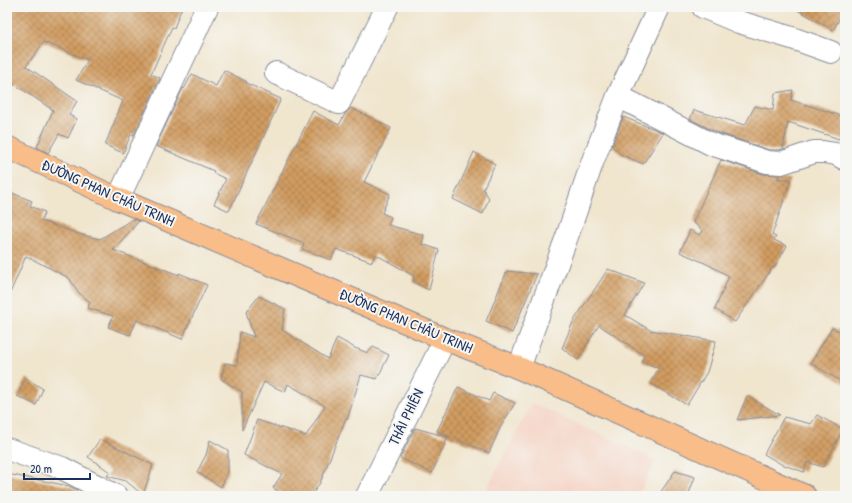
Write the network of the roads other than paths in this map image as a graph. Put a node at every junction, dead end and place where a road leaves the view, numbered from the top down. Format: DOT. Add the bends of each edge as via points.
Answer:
graph roads {
  1 [pos="207,7"];
  2 [pos="387,7"];
  3 [pos="659,7"];
  4 [pos="703,7"];
  5 [pos="831,52"];
  6 [pos="276,73"];
  7 [pos="618,96"];
  8 [pos="7,147"];
  9 [pos="845,159"];
  10 [pos="118,199"];
  11 [pos="445,338"];
  12 [pos="519,368"];
  13 [pos="7,449"];
  14 [pos="116,496"];
  15 [pos="367,496"];
  16 [pos="805,496"];
  1 -- 10 [label="street"];
  2 -- 6 [label="street" via="339,103"];
  3 -- 7 [label="street"];
  4 -- 5 [label="street" via="739,22"];
  7 -- 9 [label="street" via="711,144 767,162 781,163 814,152 836,154"];
  7 -- 12 [label="street"];
  8 -- 10 [label="main road, ĐƯỜNG PHAN CHÂU TRINH"];
  10 -- 11 [label="main road, ĐƯỜNG PHAN CHÂU TRINH"];
  11 -- 12 [label="main road, ĐƯỜNG PHAN CHÂU TRINH"];
  11 -- 15 [label="street, THÁI PHIÊN"];
  12 -- 16 [label="main road, ĐƯỜNG PHAN CHÂU TRINH"];
  13 -- 14 [label="street" via="62,468"];
}
